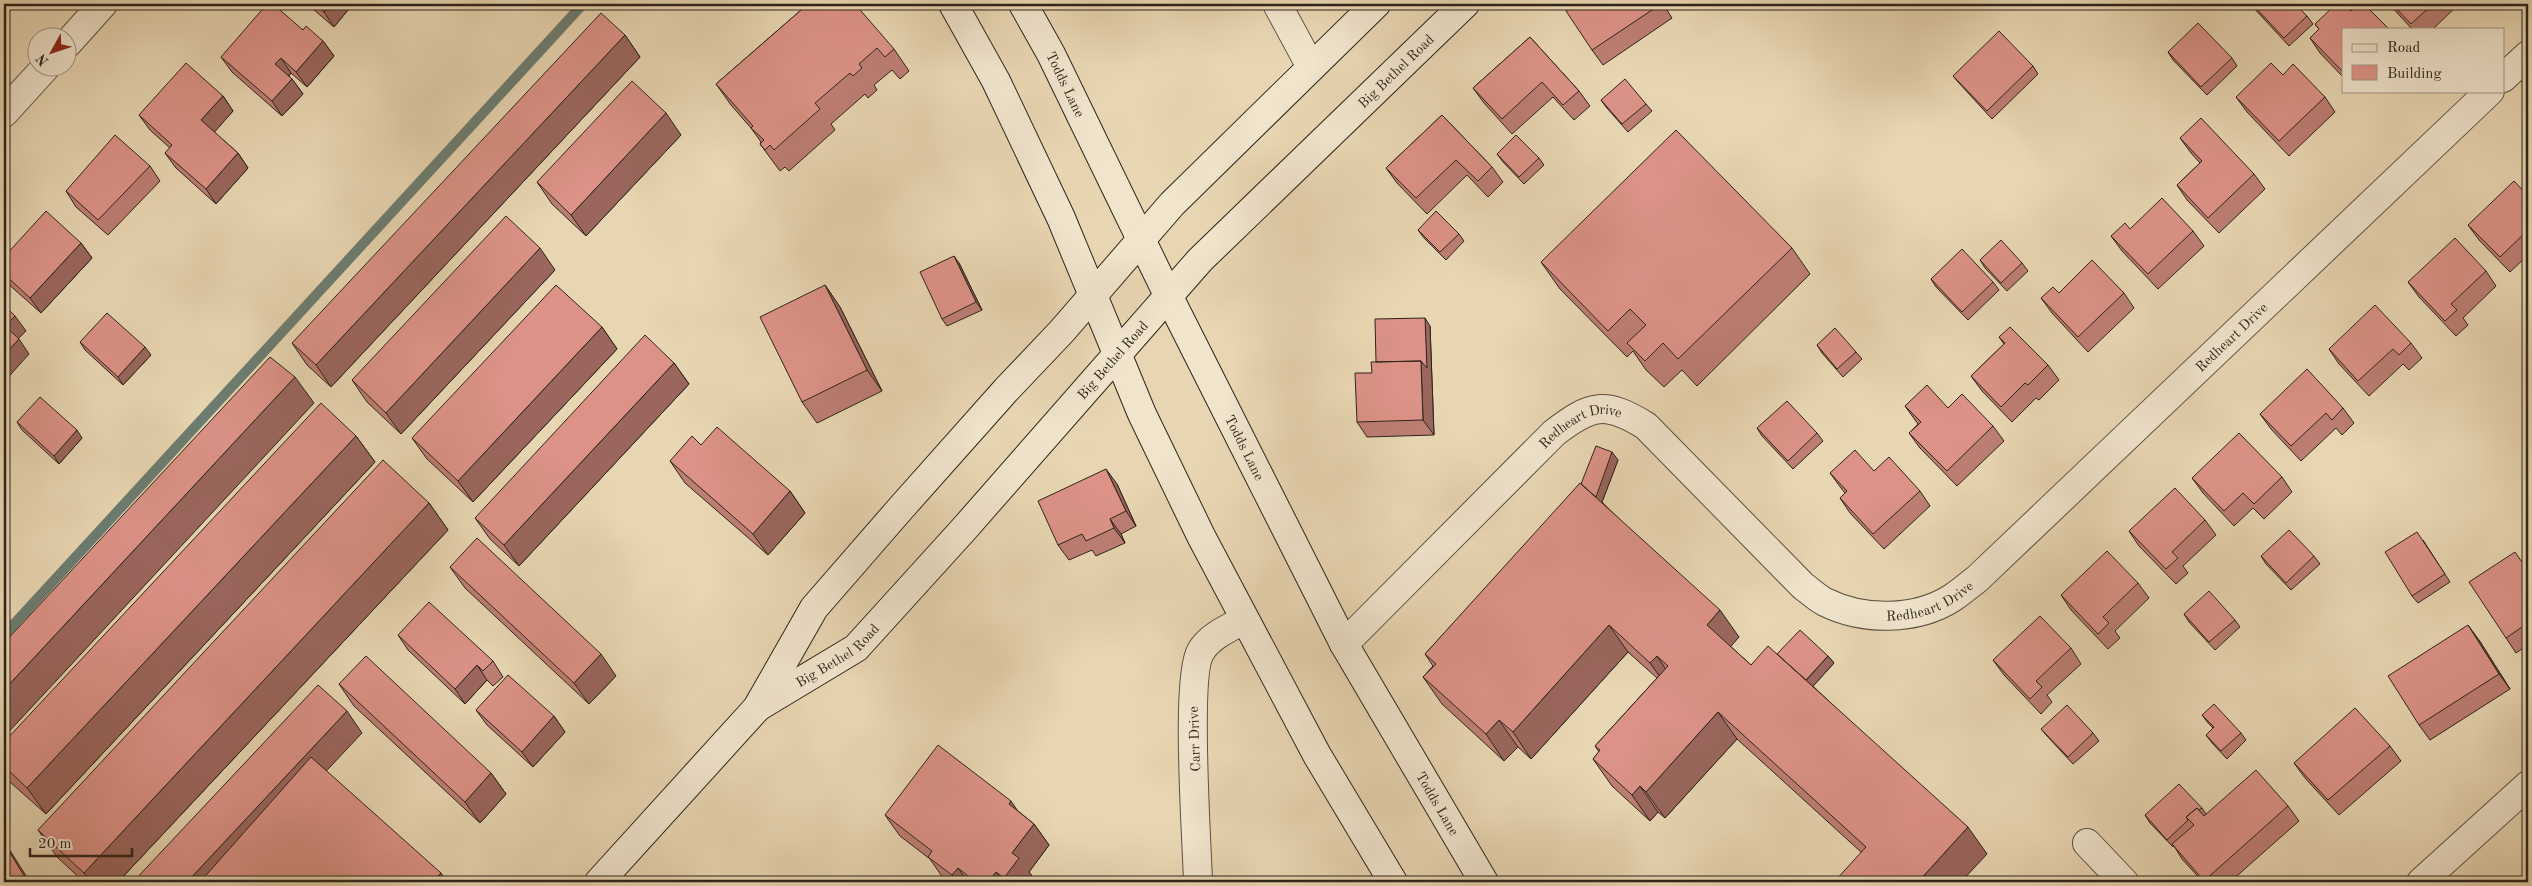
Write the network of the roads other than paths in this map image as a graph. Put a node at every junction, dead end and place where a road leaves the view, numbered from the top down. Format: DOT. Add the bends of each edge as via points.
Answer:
graph roads {
  1 [pos="103,4"];
  2 [pos="953,4"];
  3 [pos="1023,4"];
  4 [pos="1277,4"];
  5 [pos="1376,4"];
  6 [pos="1465,4"];
  7 [pos="78,32"];
  8 [pos="2528,55"];
  9 [pos="1311,67"];
  10 [pos="2504,77"];
  11 [pos="36,78"];
  12 [pos="2489,92"];
  13 [pos="4,113"];
  14 [pos="1140,238"];
  15 [pos="1168,295"];
  16 [pos="1093,296"];
  17 [pos="1118,356"];
  18 [pos="1244,620"];
  19 [pos="1344,644"];
  20 [pos="757,708"];
  21 [pos="2528,785"];
  22 [pos="2087,843"];
  23 [pos="599,882"];
  24 [pos="1198,882"];
  25 [pos="1393,882"];
  26 [pos="1484,882"];
  27 [pos="2124,882"];
  28 [pos="2421,882"];
  1 -- 7 [label="main road"];
  2 -- 16 [label="main road" via="996,81 1061,218"];
  3 -- 14 [label="main road, Todds Lane" via="1051,54"];
  4 -- 9 [label="main road"];
  5 -- 9 [label="main road, Big Bethel Road"];
  6 -- 15 [label="main road, Big Bethel Road" via="1247,214"];
  8 -- 10 [label="main road"];
  9 -- 14 [label="main road, Big Bethel Road"];
  11 -- 13 [label="main road"];
  12 -- 19 [label="main road, Redheart Drive" via="1977,579 1951,598 1921,612 1882,616 1852,612 1824,602 1804,586 1646,426 1615,409 1602,409 1574,418 1554,433"];
  14 -- 15 [label="main road, Todds Lane"];
  14 -- 16 [label="main road, Big Bethel Road"];
  15 -- 17 [label="main road, Big Bethel Road"];
  15 -- 19 [label="main road, Todds Lane"];
  16 -- 17 [label="main road"];
  16 -- 20 [label="main road, Big Bethel Road" via="814,608"];
  17 -- 18 [label="main road" via="1153,438"];
  17 -- 20 [label="main road, Big Bethel Road" via="856,648"];
  18 -- 24 [label="main road, Carr Drive" via="1210,640 1196,661 1193,698"];
  18 -- 25 [label="main road" via="1317,755"];
  19 -- 26 [label="main road, Todds Lane"];
  20 -- 23 [label="main road, Big Bethel Road"];
  21 -- 28 [label="main road"];
  22 -- 27 [label="main road"];
}
